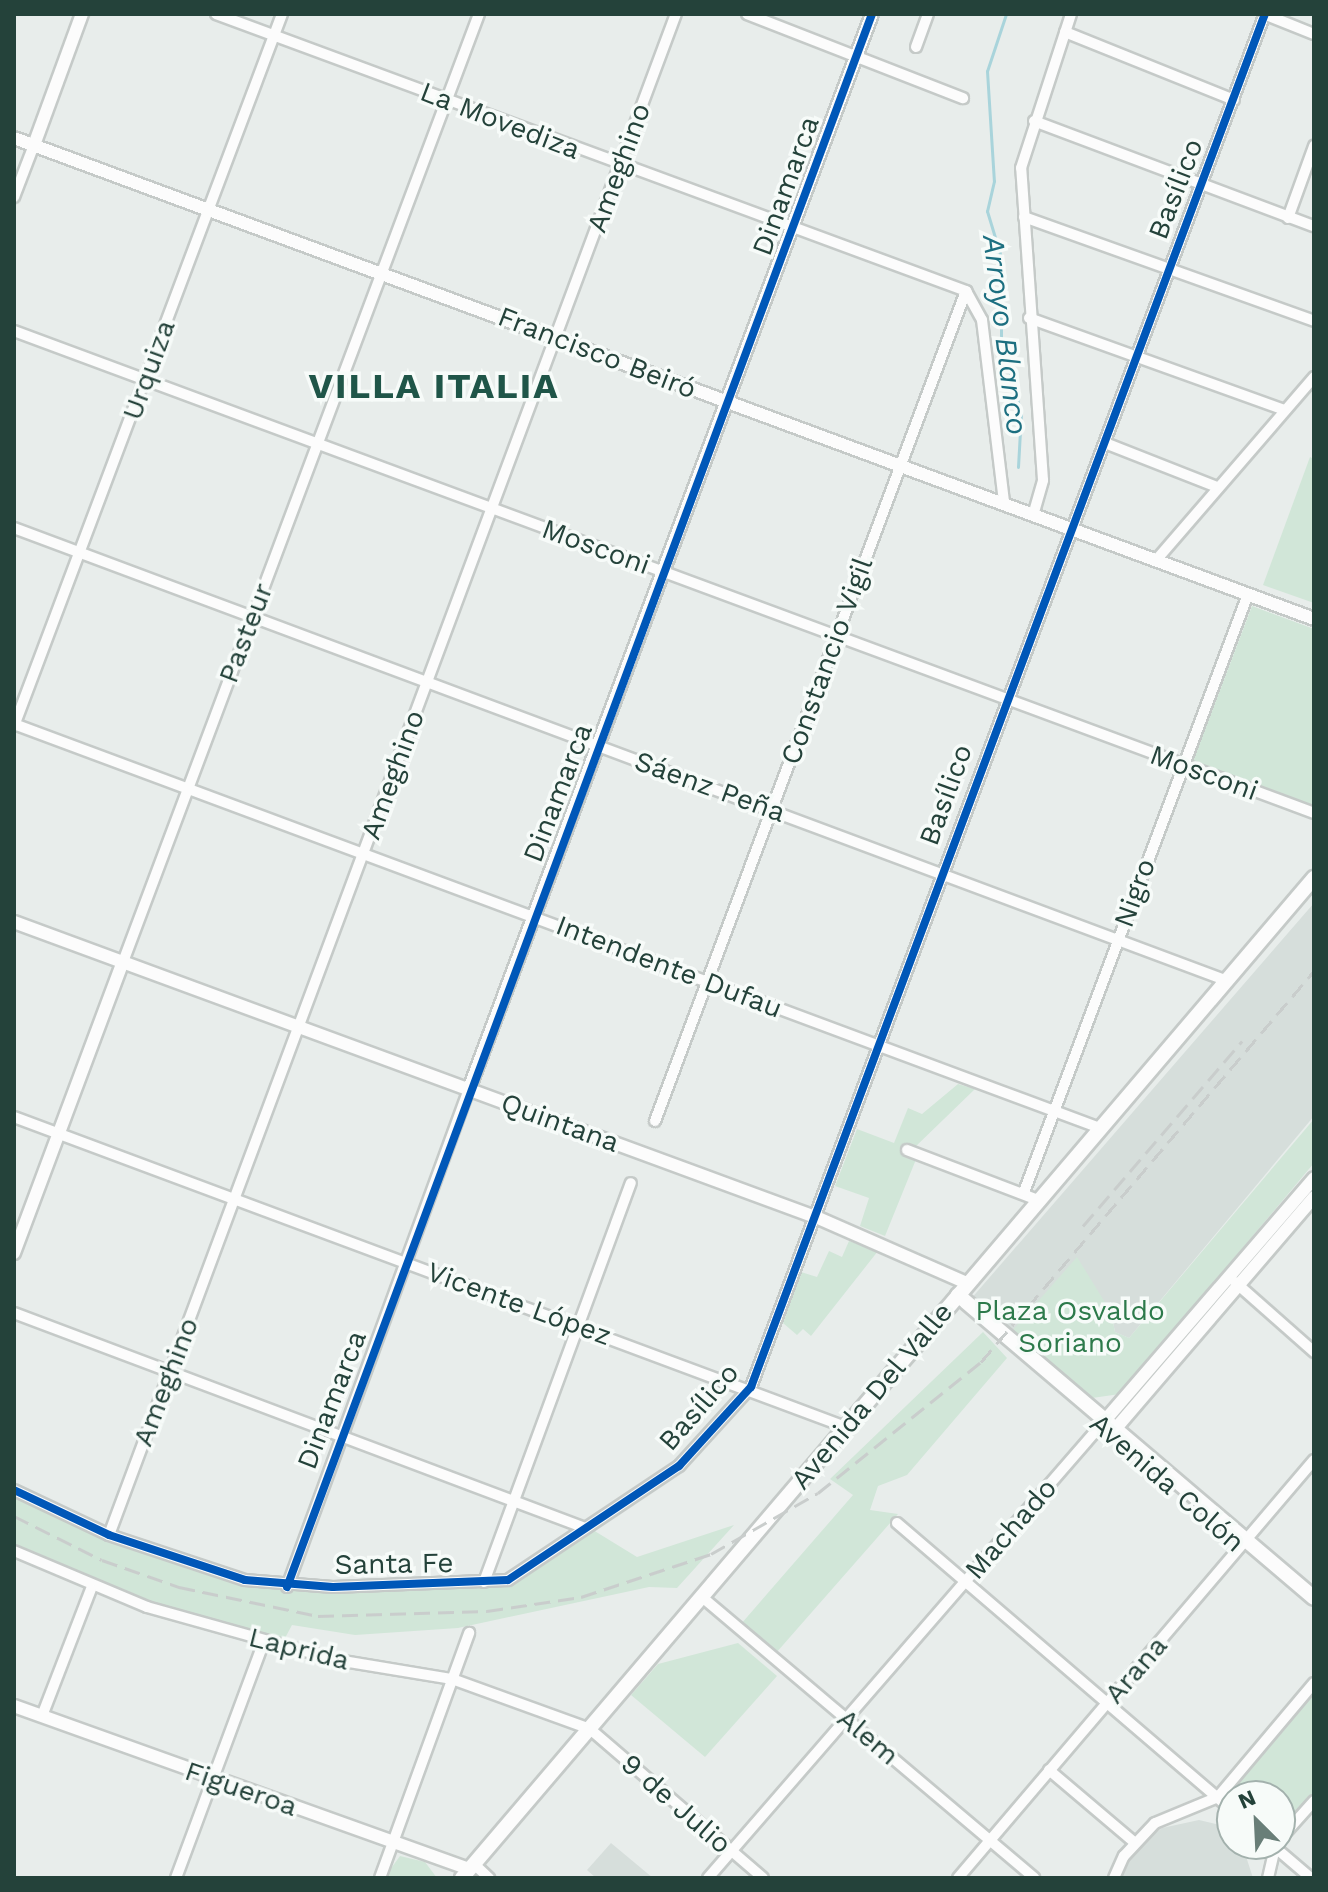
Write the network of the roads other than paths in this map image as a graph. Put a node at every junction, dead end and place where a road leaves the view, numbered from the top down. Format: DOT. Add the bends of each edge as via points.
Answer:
graph roads {
  1 [pos="82,14"];
  2 [pos="216,14"];
  3 [pos="282,14"];
  4 [pos="479,14"];
  5 [pos="676,14"];
  6 [pos="747,14"];
  7 [pos="872,14"];
  8 [pos="928,14"];
  9 [pos="1071,14"];
  10 [pos="1265,14"];
  11 [pos="1065,32"];
  12 [pos="1314,34"];
  13 [pos="274,36"];
  14 [pos="916,47"];
  15 [pos="856,54"];
  16 [pos="963,98"];
  17 [pos="1234,100"];
  18 [pos="447,101"];
  19 [pos="1034,121"];
  20 [pos="14,138"];
  21 [pos="34,145"];
  22 [pos="1314,146"];
  23 [pos="620,167"];
  24 [pos="1202,186"];
  25 [pos="14,197"];
  26 [pos="208,209"];
  27 [pos="1024,217"];
  28 [pos="1288,218"];
  29 [pos="1314,226"];
  30 [pos="794,231"];
  31 [pos="1168,270"];
  32 [pos="382,274"];
  33 [pos="966,291"];
  34 [pos="1029,318"];
  35 [pos="1314,321"];
  36 [pos="14,331"];
  37 [pos="557,335"];
  38 [pos="1136,355"];
  39 [pos="1314,377"];
  40 [pos="144,382"];
  41 [pos="729,404"];
  42 [pos="1285,410"];
  43 [pos="318,443"];
  44 [pos="1105,443"];
  45 [pos="900,466"];
  46 [pos="1217,487"];
  47 [pos="1004,501"];
  48 [pos="494,509"];
  49 [pos="1034,512"];
  50 [pos="14,528"];
  51 [pos="1075,528"];
  52 [pos="82,554"];
  53 [pos="1158,558"];
  54 [pos="665,572"];
  55 [pos="1248,594"];
  56 [pos="253,616"];
  57 [pos="1314,619"];
  58 [pos="836,636"];
  59 [pos="427,682"];
  60 [pos="1005,699"];
  61 [pos="14,724"];
  62 [pos="599,745"];
  63 [pos="1183,765"];
  64 [pos="188,788"];
  65 [pos="772,810"];
  66 [pos="1314,813"];
  67 [pos="363,854"];
  68 [pos="940,872"];
  69 [pos="1314,878"];
  70 [pos="535,916"];
  71 [pos="14,922"];
  72 [pos="1118,938"];
  73 [pos="123,962"];
  74 [pos="1225,980"];
  75 [pos="709,983"];
  76 [pos="299,1025"];
  77 [pos="881,1047"];
  78 [pos="469,1089"];
  79 [pos="1052,1111"];
  80 [pos="14,1117"];
  81 [pos="655,1121"];
  82 [pos="1100,1128"];
  83 [pos="61,1134"];
  84 [pos="907,1150"];
  85 [pos="1314,1178"];
  86 [pos="631,1183"];
  87 [pos="1024,1192"];
  88 [pos="1314,1197"];
  89 [pos="235,1200"];
  90 [pos="1038,1200"];
  91 [pos="818,1218"];
  92 [pos="14,1253"];
  93 [pos="408,1263"];
  94 [pos="1234,1282"];
  95 [pos="962,1289"];
  96 [pos="14,1313"];
  97 [pos="579,1327"];
  98 [pos="1314,1352"];
  99 [pos="171,1368"];
  100 [pos="751,1387"];
  101 [pos="843,1426"];
  102 [pos="1109,1426"];
  103 [pos="342,1435"];
  104 [pos="1314,1460"];
  105 [pos="14,1490"];
  106 [pos="513,1499"];
  107 [pos="897,1523"];
  108 [pos="585,1528"];
  109 [pos="109,1535"];
  110 [pos="1244,1544"];
  111 [pos="14,1551"];
  112 [pos="966,1581"];
  113 [pos="484,1582"];
  114 [pos="287,1587"];
  115 [pos="91,1589"];
  116 [pos="702,1597"];
  117 [pos="1314,1598"];
  118 [pos="1314,1609"];
  119 [pos="469,1633"];
  120 [pos="264,1642"];
  121 [pos="452,1679"];
  122 [pos="1314,1683"];
  123 [pos="1108,1703"];
  124 [pos="14,1706"];
  125 [pos="42,1716"];
  126 [pos="846,1719"];
  127 [pos="590,1729"];
  128 [pos="1049,1770"];
  129 [pos="212,1780"];
  130 [pos="1232,1780"];
  131 [pos="1216,1795"];
  132 [pos="1216,1798"];
  133 [pos="1314,1801"];
  134 [pos="1296,1820"];
  135 [pos="990,1841"];
  136 [pos="393,1842"];
  137 [pos="1134,1842"];
  138 [pos="731,1851"];
  139 [pos="1292,1860"];
  140 [pos="468,1870"];
  141 [pos="176,1878"];
  142 [pos="380,1878"];
  143 [pos="489,1878"];
  144 [pos="708,1878"];
  145 [pos="763,1878"];
  146 [pos="958,1878"];
  147 [pos="1034,1878"];
  148 [pos="1114,1878"];
  149 [pos="1311,1878"];
  1 -- 21 [label="street"];
  2 -- 13 [label="street, La Movediza"];
  3 -- 13 [label="street, Urquiza"];
  4 -- 18 [label="street, Pasteur"];
  5 -- 23 [label="street, Ameghino"];
  6 -- 15 [label="street"];
  7 -- 15 [label="street, Dinamarca"];
  8 -- 14 [label="street"];
  9 -- 11 [label="street"];
  10 -- 12 [label="street"];
  10 -- 17 [label="street, Basílico"];
  11 -- 17 [label="street"];
  11 -- 19 [label="street"];
  13 -- 18 [label="street, La Movediza"];
  13 -- 26 [label="street, Urquiza"];
  15 -- 16 [label="street"];
  15 -- 30 [label="street, Dinamarca"];
  17 -- 24 [label="street, Basílico"];
  18 -- 23 [label="street, La Movediza"];
  18 -- 32 [label="street, Pasteur"];
  19 -- 24 [label="street"];
  19 -- 27 [label="street" via="1021,168"];
  20 -- 21 [label="street, Francisco Beiró"];
  21 -- 25 [label="street"];
  21 -- 26 [label="street, Francisco Beiró"];
  22 -- 28 [label="street"];
  23 -- 30 [label="street, La Movediza"];
  23 -- 37 [label="street, Ameghino"];
  24 -- 28 [label="street"];
  24 -- 31 [label="street, Basílico"];
  26 -- 32 [label="street, Francisco Beiró"];
  26 -- 40 [label="street, Urquiza"];
  27 -- 31 [label="street"];
  27 -- 34 [label="street"];
  28 -- 29 [label="street"];
  30 -- 33 [label="street, La Movediza"];
  30 -- 41 [label="street, Dinamarca"];
  31 -- 35 [label="street"];
  31 -- 38 [label="street, Basílico"];
  32 -- 37 [label="street, Francisco Beiró"];
  32 -- 43 [label="street, Pasteur"];
  33 -- 45 [label="street, Constancio Vigil"];
  33 -- 47 [label="street" via="982,320"];
  34 -- 38 [label="street"];
  34 -- 49 [label="street" via="1043,480"];
  36 -- 40 [label="street, Mosconi"];
  37 -- 41 [label="street, Francisco Beiró"];
  37 -- 48 [label="street, Ameghino"];
  38 -- 42 [label="street"];
  38 -- 44 [label="street, Basílico"];
  39 -- 42 [label="street"];
  40 -- 43 [label="street, Mosconi"];
  40 -- 52 [label="street, Urquiza"];
  41 -- 45 [label="street, Francisco Beiró"];
  41 -- 54 [label="street, Dinamarca"];
  42 -- 46 [label="street"];
  43 -- 48 [label="street, Mosconi"];
  43 -- 56 [label="street, Pasteur"];
  44 -- 46 [label="street"];
  44 -- 51 [label="street, Basílico"];
  45 -- 47 [label="street, Francisco Beiró"];
  45 -- 58 [label="street, Constancio Vigil"];
  46 -- 53 [label="street"];
  47 -- 49 [label="street, Francisco Beiró"];
  48 -- 54 [label="street, Mosconi"];
  48 -- 59 [label="street, Ameghino"];
  49 -- 51 [label="street, Francisco Beiró"];
  50 -- 52 [label="street, Sáenz Peña"];
  51 -- 53 [label="street, Francisco Beiró"];
  51 -- 60 [label="street, Basílico"];
  52 -- 56 [label="street, Sáenz Peña"];
  52 -- 61 [label="street, Urquiza"];
  53 -- 55 [label="street, Francisco Beiró"];
  54 -- 58 [label="street, Mosconi"];
  54 -- 62 [label="street, Dinamarca"];
  55 -- 57 [label="street, Francisco Beiró"];
  55 -- 63 [label="street, Nigro"];
  56 -- 59 [label="street, Sáenz Peña"];
  56 -- 64 [label="street, Pasteur"];
  58 -- 60 [label="street, Mosconi"];
  58 -- 65 [label="street, Constancio Vigil"];
  59 -- 62 [label="street, Sáenz Peña"];
  59 -- 67 [label="street, Ameghino"];
  60 -- 63 [label="street, Mosconi"];
  60 -- 68 [label="street, Basílico"];
  61 -- 64 [label="street, Intendente Dufau"];
  62 -- 65 [label="street, Sáenz Peña"];
  62 -- 70 [label="street, Dinamarca"];
  63 -- 66 [label="street, Mosconi"];
  63 -- 72 [label="street, Nigro"];
  64 -- 67 [label="street, Intendente Dufau"];
  64 -- 73 [label="street, Pasteur"];
  65 -- 68 [label="street, Sáenz Peña"];
  65 -- 75 [label="street, Constancio Vigil"];
  67 -- 70 [label="street, Intendente Dufau"];
  67 -- 76 [label="street, Ameghino"];
  68 -- 72 [label="street, Sáenz Peña"];
  68 -- 77 [label="street, Basílico"];
  69 -- 74 [label="main road, Avenida Del Valle"];
  70 -- 75 [label="street, Intendente Dufau"];
  70 -- 78 [label="street, Dinamarca"];
  71 -- 73 [label="street, Quintana"];
  72 -- 74 [label="street, Sáenz Peña"];
  72 -- 79 [label="street, Nigro"];
  73 -- 76 [label="street, Quintana"];
  73 -- 83 [label="street, Pasteur"];
  74 -- 82 [label="main road, Avenida Del Valle"];
  75 -- 77 [label="street, Intendente Dufau"];
  75 -- 81 [label="street, Constancio Vigil"];
  76 -- 78 [label="street, Quintana"];
  76 -- 89 [label="street, Ameghino"];
  77 -- 79 [label="street, Intendente Dufau"];
  77 -- 91 [label="street, Basílico"];
  78 -- 91 [label="street, Quintana"];
  78 -- 93 [label="street, Dinamarca"];
  79 -- 82 [label="street, Intendente Dufau"];
  79 -- 87 [label="street, Nigro"];
  80 -- 83 [label="street, Vicente López"];
  82 -- 90 [label="main road, Avenida Del Valle"];
  83 -- 89 [label="street, Vicente López"];
  83 -- 92 [label="street, Pasteur"];
  84 -- 87 [label="street"];
  85 -- 94 [label="street, Machado"];
  86 -- 97 [label="street"];
  87 -- 90 [label="street"];
  88 -- 94 [label="street, Machado"];
  89 -- 93 [label="street, Vicente López"];
  89 -- 99 [label="street, Ameghino"];
  90 -- 95 [label="main road, Avenida Del Valle"];
  91 -- 95 [label="street, Quintana"];
  91 -- 100 [label="street, Basílico"];
  93 -- 97 [label="street, Vicente López"];
  93 -- 103 [label="street, Dinamarca"];
  94 -- 98 [label="street"];
  94 -- 102 [label="street, Machado"];
  95 -- 101 [label="main road, Avenida Del Valle"];
  95 -- 102 [label="main road, Avenida Colón"];
  96 -- 99 [label="street"];
  97 -- 100 [label="street, Vicente López"];
  97 -- 106 [label="street"];
  99 -- 103 [label="street"];
  99 -- 109 [label="street, Ameghino"];
  100 -- 101 [label="street, Vicente López"];
  100 -- 108 [label="street, Basílico" via="679,1466"];
  101 -- 116 [label="main road, Avenida Del Valle"];
  102 -- 110 [label="main road, Avenida Colón"];
  102 -- 112 [label="street, Machado"];
  103 -- 106 [label="street"];
  103 -- 114 [label="street, Dinamarca"];
  104 -- 110 [label="street, Arana"];
  105 -- 109 [label="street, Santa Fe"];
  106 -- 108 [label="street"];
  106 -- 113 [label="street"];
  107 -- 112 [label="street"];
  108 -- 113 [label="street, Santa Fe" via="536,1566"];
  109 -- 114 [label="street, Santa Fe"];
  110 -- 117 [label="main road, Avenida Colón"];
  110 -- 118 [label="main road, Avenida Colón"];
  110 -- 123 [label="street, Arana"];
  111 -- 115 [label="street, Laprida"];
  112 -- 123 [label="street"];
  112 -- 126 [label="street, Machado"];
  113 -- 114 [label="street, Santa Fe"];
  115 -- 120 [label="street, Laprida"];
  115 -- 125 [label="street"];
  116 -- 126 [label="street, Alem"];
  116 -- 127 [label="main road, Avenida Del Valle"];
  119 -- 121 [label="street"];
  120 -- 121 [label="street, Laprida"];
  120 -- 129 [label="street"];
  121 -- 127 [label="street, Laprida"];
  121 -- 136 [label="street"];
  122 -- 130 [label="street"];
  123 -- 128 [label="street, Arana"];
  123 -- 131 [label="street"];
  124 -- 125 [label="street, Figueroa"];
  125 -- 129 [label="street, Figueroa"];
  126 -- 135 [label="street, Alem"];
  126 -- 138 [label="street, Machado"];
  127 -- 138 [label="street, 9 de Julio"];
  127 -- 140 [label="main road, Avenida Del Valle"];
  128 -- 135 [label="street, Arana"];
  128 -- 137 [label="street"];
  129 -- 136 [label="street, Figueroa"];
  129 -- 141 [label="street"];
  132 -- 137 [label="street" via="1174,1812"];
  133 -- 134 [label="street"];
  135 -- 146 [label="street, Arana"];
  135 -- 147 [label="street, Alem"];
  136 -- 140 [label="street, Figueroa"];
  136 -- 142 [label="street"];
  137 -- 148 [label="street"];
  138 -- 144 [label="street, Machado"];
  138 -- 145 [label="street, 9 de Julio"];
  139 -- 149 [label="street"];
  140 -- 143 [label="street"];
}
